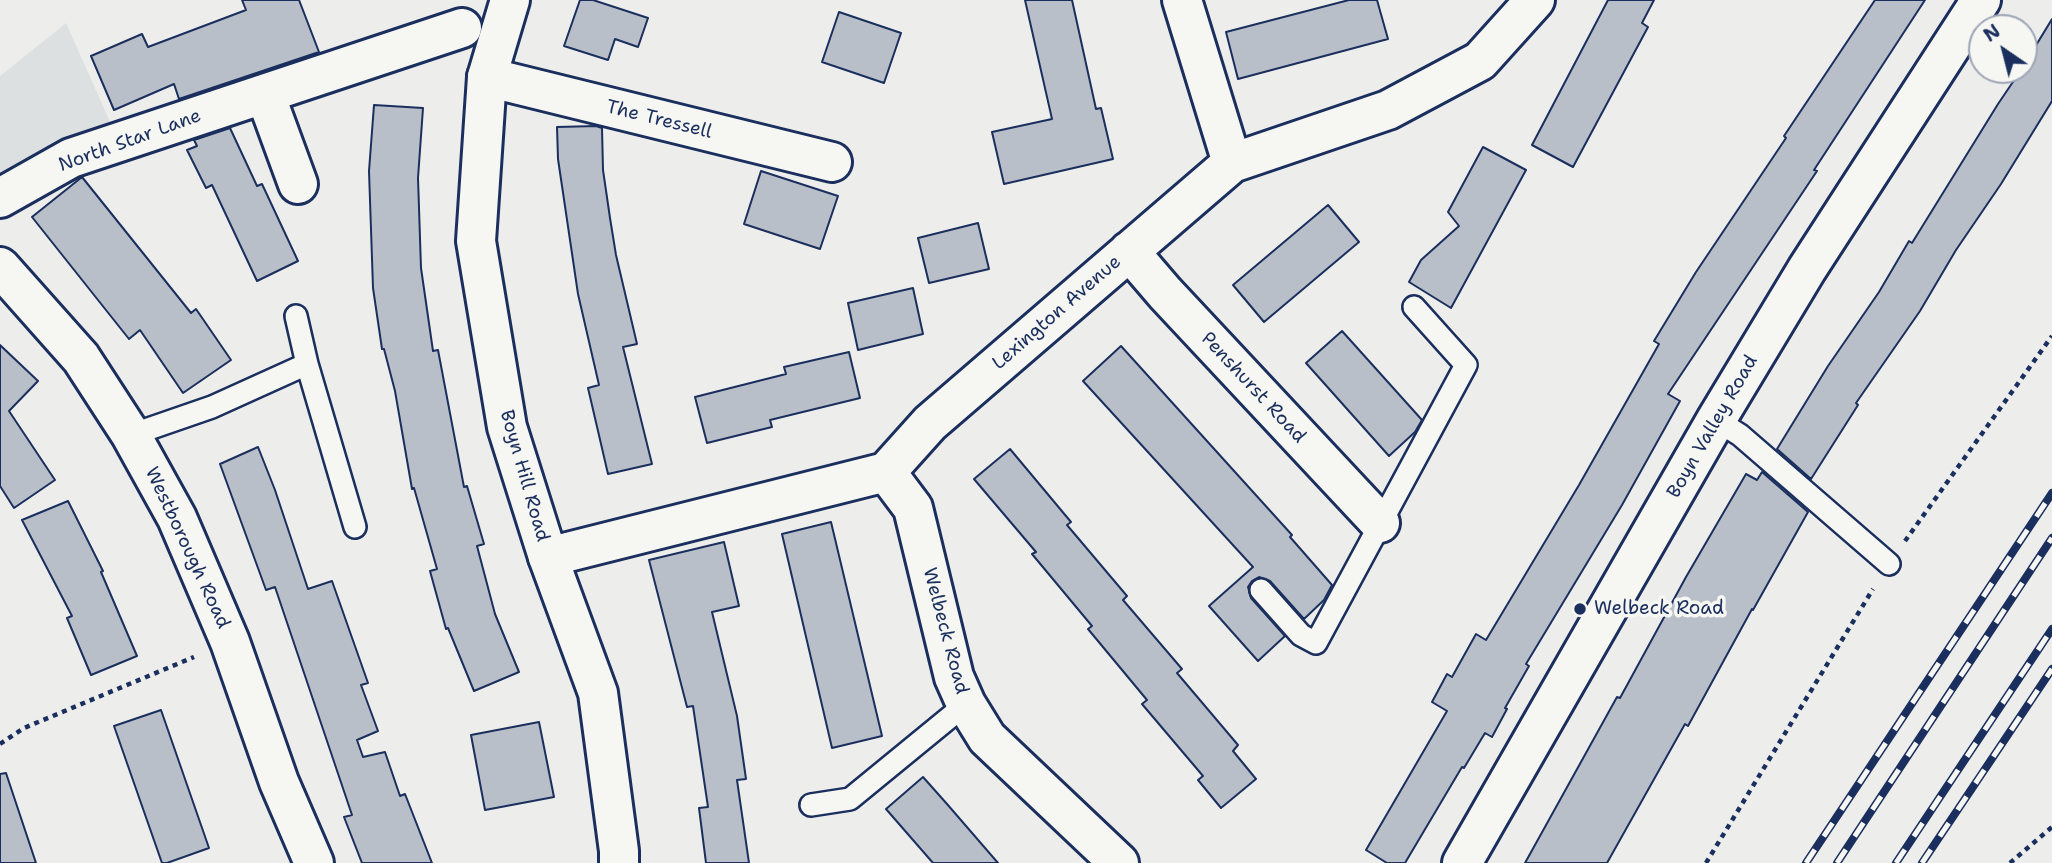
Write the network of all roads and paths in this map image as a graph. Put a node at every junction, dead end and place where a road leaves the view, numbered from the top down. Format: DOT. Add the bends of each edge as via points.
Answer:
graph roads {
  1 [pos="510,0"];
  2 [pos="1182,0"];
  3 [pos="1535,0"];
  4 [pos="1981,0"];
  5 [pos="462,28"];
  6 [pos="487,77"];
  7 [pos="264,94"];
  8 [pos="832,162"];
  9 [pos="1232,163"];
  10 [pos="298,184"];
  11 [pos="0,198"];
  12 [pos="1129,251"];
  13 [pos="0,267"];
  14 [pos="1414,307"];
  15 [pos="296,316"];
  16 [pos="2052,336"];
  17 [pos="307,363"];
  18 [pos="1716,420"];
  19 [pos="131,435"];
  20 [pos="886,472"];
  21 [pos="1380,523"];
  22 [pos="355,527"];
  23 [pos="548,557"];
  24 [pos="1889,564"];
  25 [pos="1261,590"];
  26 [pos="230,642"];
  27 [pos="966,704"];
  28 [pos="0,744"];
  29 [pos="811,805"];
  30 [pos="2052,827"];
  31 [pos="314,863"];
  32 [pos="619,863"];
  33 [pos="1119,863"];
  34 [pos="1462,863"];
  35 [pos="1706,863"];
  36 [pos="2010,863"];
  1 -- 6 [label="street, Boyn Hill Road"];
  2 -- 9 [label="street"];
  3 -- 9 [label="street, Lexington Avenue" via="1480,61 1388,110"];
  4 -- 18 [label="street, Boyn Valley Road" via="1807,269"];
  5 -- 7 [label="street, North Star Lane"];
  6 -- 8 [label="street, The Tressell"];
  6 -- 23 [label="street, Boyn Hill Road" via="476,242 507,427"];
  7 -- 10 [label="street"];
  7 -- 11 [label="street, North Star Lane" via="71,158"];
  9 -- 12 [label="street, Lexington Avenue"];
  12 -- 20 [label="street, Lexington Avenue" via="929,423"];
  12 -- 21 [label="street, Penshurst Road"];
  13 -- 19 [label="street, Westborough Road" via="81,359"];
  14 -- 21 [label="lane" via="1466,365"];
  15 -- 17 [label="lane"];
  16 -- 24 [label="path"];
  17 -- 19 [label="lane" via="212,407"];
  17 -- 22 [label="lane"];
  18 -- 24 [label="lane" via="1740,435"];
  18 -- 34 [label="street, Boyn Valley Road"];
  19 -- 26 [label="street, Westborough Road" via="177,518"];
  20 -- 23 [label="street"];
  20 -- 27 [label="street, Welbeck Road" via="913,508 954,677"];
  21 -- 25 [label="lane" via="1316,643 1301,635"];
  23 -- 32 [label="street, Boyn Hill Road" via="598,694"];
  24 -- 35 [label="path"];
  26 -- 28 [label="path" via="24,728"];
  26 -- 31 [label="street, Westborough Road" via="279,782"];
  27 -- 29 [label="lane" via="850,799"];
  27 -- 33 [label="street, Welbeck Road" via="988,738"];
  30 -- 36 [label="path"];
}
